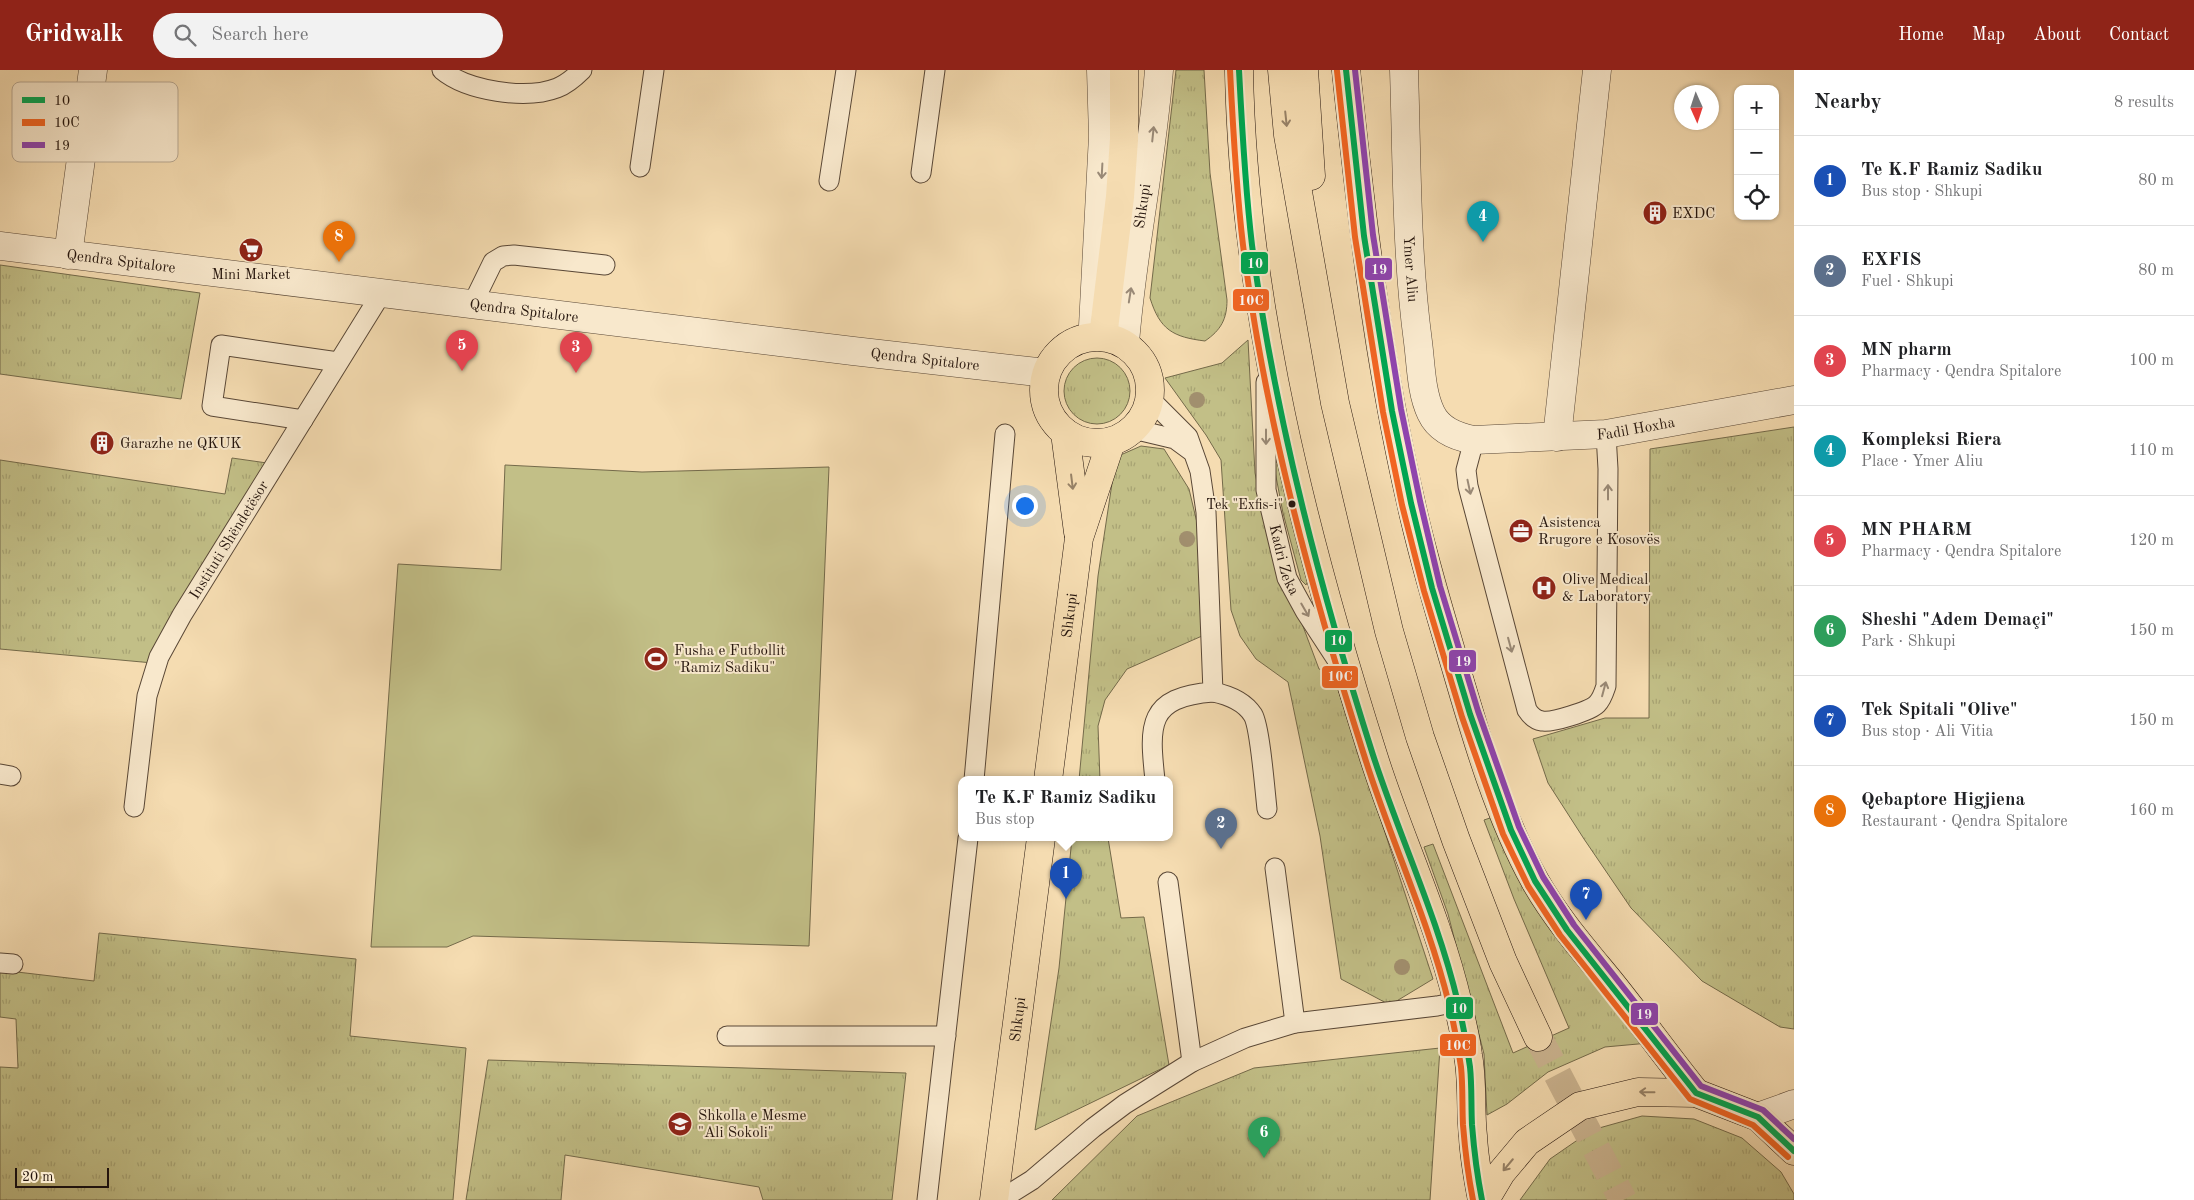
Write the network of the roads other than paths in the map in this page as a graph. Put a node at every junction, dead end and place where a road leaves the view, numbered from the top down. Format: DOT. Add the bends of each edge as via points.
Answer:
graph roads {
  1 [pos="442,70"];
  2 [pos="582,70"];
  3 [pos="654,70"];
  4 [pos="846,70"];
  5 [pos="935,70"];
  6 [pos="1101,70"];
  7 [pos="1124,70"];
  8 [pos="1159,70"];
  9 [pos="1239,70"];
  10 [pos="1282,70"];
  11 [pos="1304,70"];
  12 [pos="1346,70"];
  13 [pos="1404,70"];
  14 [pos="1597,70"];
  15 [pos="81,162"];
  16 [pos="640,167"];
  17 [pos="921,173"];
  18 [pos="829,181"];
  19 [pos="0,246"];
  20 [pos="68,255"];
  21 [pos="605,265"];
  22 [pos="381,294"];
  23 [pos="472,305"];
  24 [pos="1324,329"];
  25 [pos="1107,339"];
  26 [pos="338,362"];
  27 [pos="1046,372"];
  28 [pos="1150,399"];
  29 [pos="1794,400"];
  30 [pos="303,420"];
  31 [pos="1006,434"];
  32 [pos="1065,434"];
  33 [pos="1606,434"];
  34 [pos="1122,436"];
  35 [pos="1557,437"];
  36 [pos="1474,440"];
  37 [pos="1195,454"];
  38 [pos="1079,538"];
  39 [pos="1213,692"];
  40 [pos="974,776"];
  41 [pos="1049,776"];
  42 [pos="1155,776"];
  43 [pos="134,807"];
  44 [pos="1267,809"];
  45 [pos="968,841"];
  46 [pos="1041,841"];
  47 [pos="1275,868"];
  48 [pos="1168,882"];
  49 [pos="1457,1002"];
  50 [pos="1295,1022"];
  51 [pos="727,1036"];
  52 [pos="946,1036"];
  53 [pos="1538,1037"];
  54 [pos="1192,1062"];
  55 [pos="1696,1092"];
  56 [pos="1794,1104"];
  57 [pos="1758,1117"];
  58 [pos="1794,1151"];
  59 [pos="927,1200"];
  60 [pos="994,1200"];
  61 [pos="1000,1200"];
  62 [pos="1483,1200"];
  1 -- 2 [label="lane" via="467,85 534,93 556,88 572,80"];
  3 -- 16 [label="lane"];
  4 -- 18 [label="lane"];
  5 -- 17 [label="lane"];
  6 -- 25 [label="street, one-way"];
  7 -- 25 [label="main road, Shkupi" via="1124,139"];
  25 -- 8 [label="street, Shkupi, one-way" via="1128,310 1150,161"];
  9 -- 49 [label="main road, one-way" via="1240,126 1266,336 1293,464 1349,678 1391,810 1432,919"];
  10 -- 24 [label="main road, one-way" via="1288,135"];
  11 -- 24 [label="main road"];
  12 -- 55 [label="main road" via="1364,236 1392,411 1432,588 1470,714 1511,830 1535,881 1567,930"];
  13 -- 36 [label="street, Ymer Aliu" via="1412,293 1423,386 1432,414 1443,427 1456,436"];
  14 -- 35 [label="street"];
  15 -- 20 [label="street"];
  19 -- 20 [label="street, Qendra Spitalore"];
  20 -- 22 [label="street, Qendra Spitalore"];
  21 -- 23 [label="lane" via="503,256 493,262"];
  22 -- 23 [label="street, Qendra Spitalore"];
  22 -- 26 [label="lane, Instituti Shëndetësor"];
  23 -- 27 [label="street, Qendra Spitalore" via="853,352"];
  24 -- 53 [label="main road" via="1335,403 1364,529 1388,631 1420,737 1503,962"];
  25 -- 27 [label="main road" via="1077,341 1062,349"];
  25 -- 28 [label="main road" via="1145,366"];
  26 -- 30 [label="lane, Instituti Shëndetësor"];
  26 -- 30 [label="lane" via="222,345 212,406"];
  27 -- 32 [label="main road" via="1044,400 1055,424"];
  28 -- 34 [label="main road, Shkupi" via="1144,416"];
  28 -- 37 [label="lane" via="1188,437"];
  29 -- 33 [label="street, Fadil Hoxha"];
  30 -- 43 [label="lane, Instituti Shëndetësor" via="159,657 147,696"];
  31 -- 40 [label="lane"];
  32 -- 34 [label="main road" via="1087,443"];
  32 -- 38 [label="main road, Shkupi, one-way"];
  33 -- 35 [label="street, Fadil Hoxha"];
  36 -- 33 [label="lane, one-way" via="1466,470 1468,486 1527,710 1532,717 1549,722 1590,709 1597,704 1606,686"];
  34 -- 37 [label="lane" via="1163,434"];
  34 -- 38 [label="main road, Shkupi"];
  35 -- 36 [label="street, Fadil Hoxha"];
  37 -- 39 [label="lane" via="1206,512"];
  38 -- 41 [label="main road, Shkupi"];
  39 -- 42 [label="lane" via="1179,698 1164,708 1153,723 1151,741"];
  39 -- 44 [label="lane" via="1234,699 1253,716"];
  45 -- 52 [label="lane"];
  46 -- 60 [label="main road, Shkupi"];
  47 -- 50 [label="lane"];
  48 -- 54 [label="lane"];
  49 -- 50 [label="lane"];
  49 -- 62 [label="main road" via="1469,1057 1473,1136"];
  50 -- 54 [label="lane" via="1245,1038"];
  51 -- 52 [label="lane"];
  52 -- 59 [label="lane"];
  54 -- 61 [label="lane" via="1125,1104 1032,1180"];
  55 -- 57 [label="main road"];
  55 -- 62 [label="main road, one-way" via="1638,1092 1580,1106 1527,1142"];
  56 -- 57 [label="street"];
  57 -- 58 [label="main road"];
}
